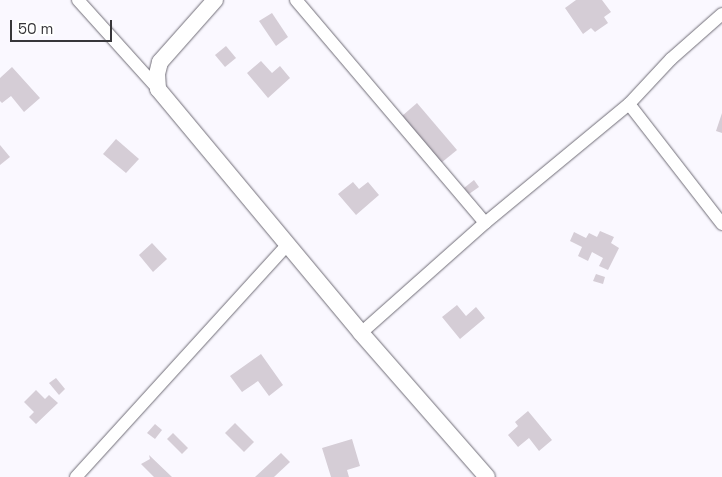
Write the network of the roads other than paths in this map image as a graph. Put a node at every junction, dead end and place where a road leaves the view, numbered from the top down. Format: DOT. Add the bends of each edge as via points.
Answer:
graph roads {
  1 [pos="78,0"];
  2 [pos="215,0"];
  3 [pos="296,0"];
  4 [pos="722,14"];
  5 [pos="158,89"];
  6 [pos="629,104"];
  7 [pos="485,223"];
  8 [pos="722,224"];
  9 [pos="288,244"];
  10 [pos="361,333"];
  11 [pos="76,477"];
  12 [pos="487,477"];
  1 -- 5 [label="street"];
  2 -- 5 [label="street" via="160,62"];
  3 -- 7 [label="street"];
  4 -- 6 [label="street"];
  5 -- 9 [label="street"];
  6 -- 7 [label="street"];
  6 -- 8 [label="street"];
  7 -- 10 [label="street"];
  9 -- 10 [label="street"];
  9 -- 11 [label="street"];
  10 -- 12 [label="street"];
}
